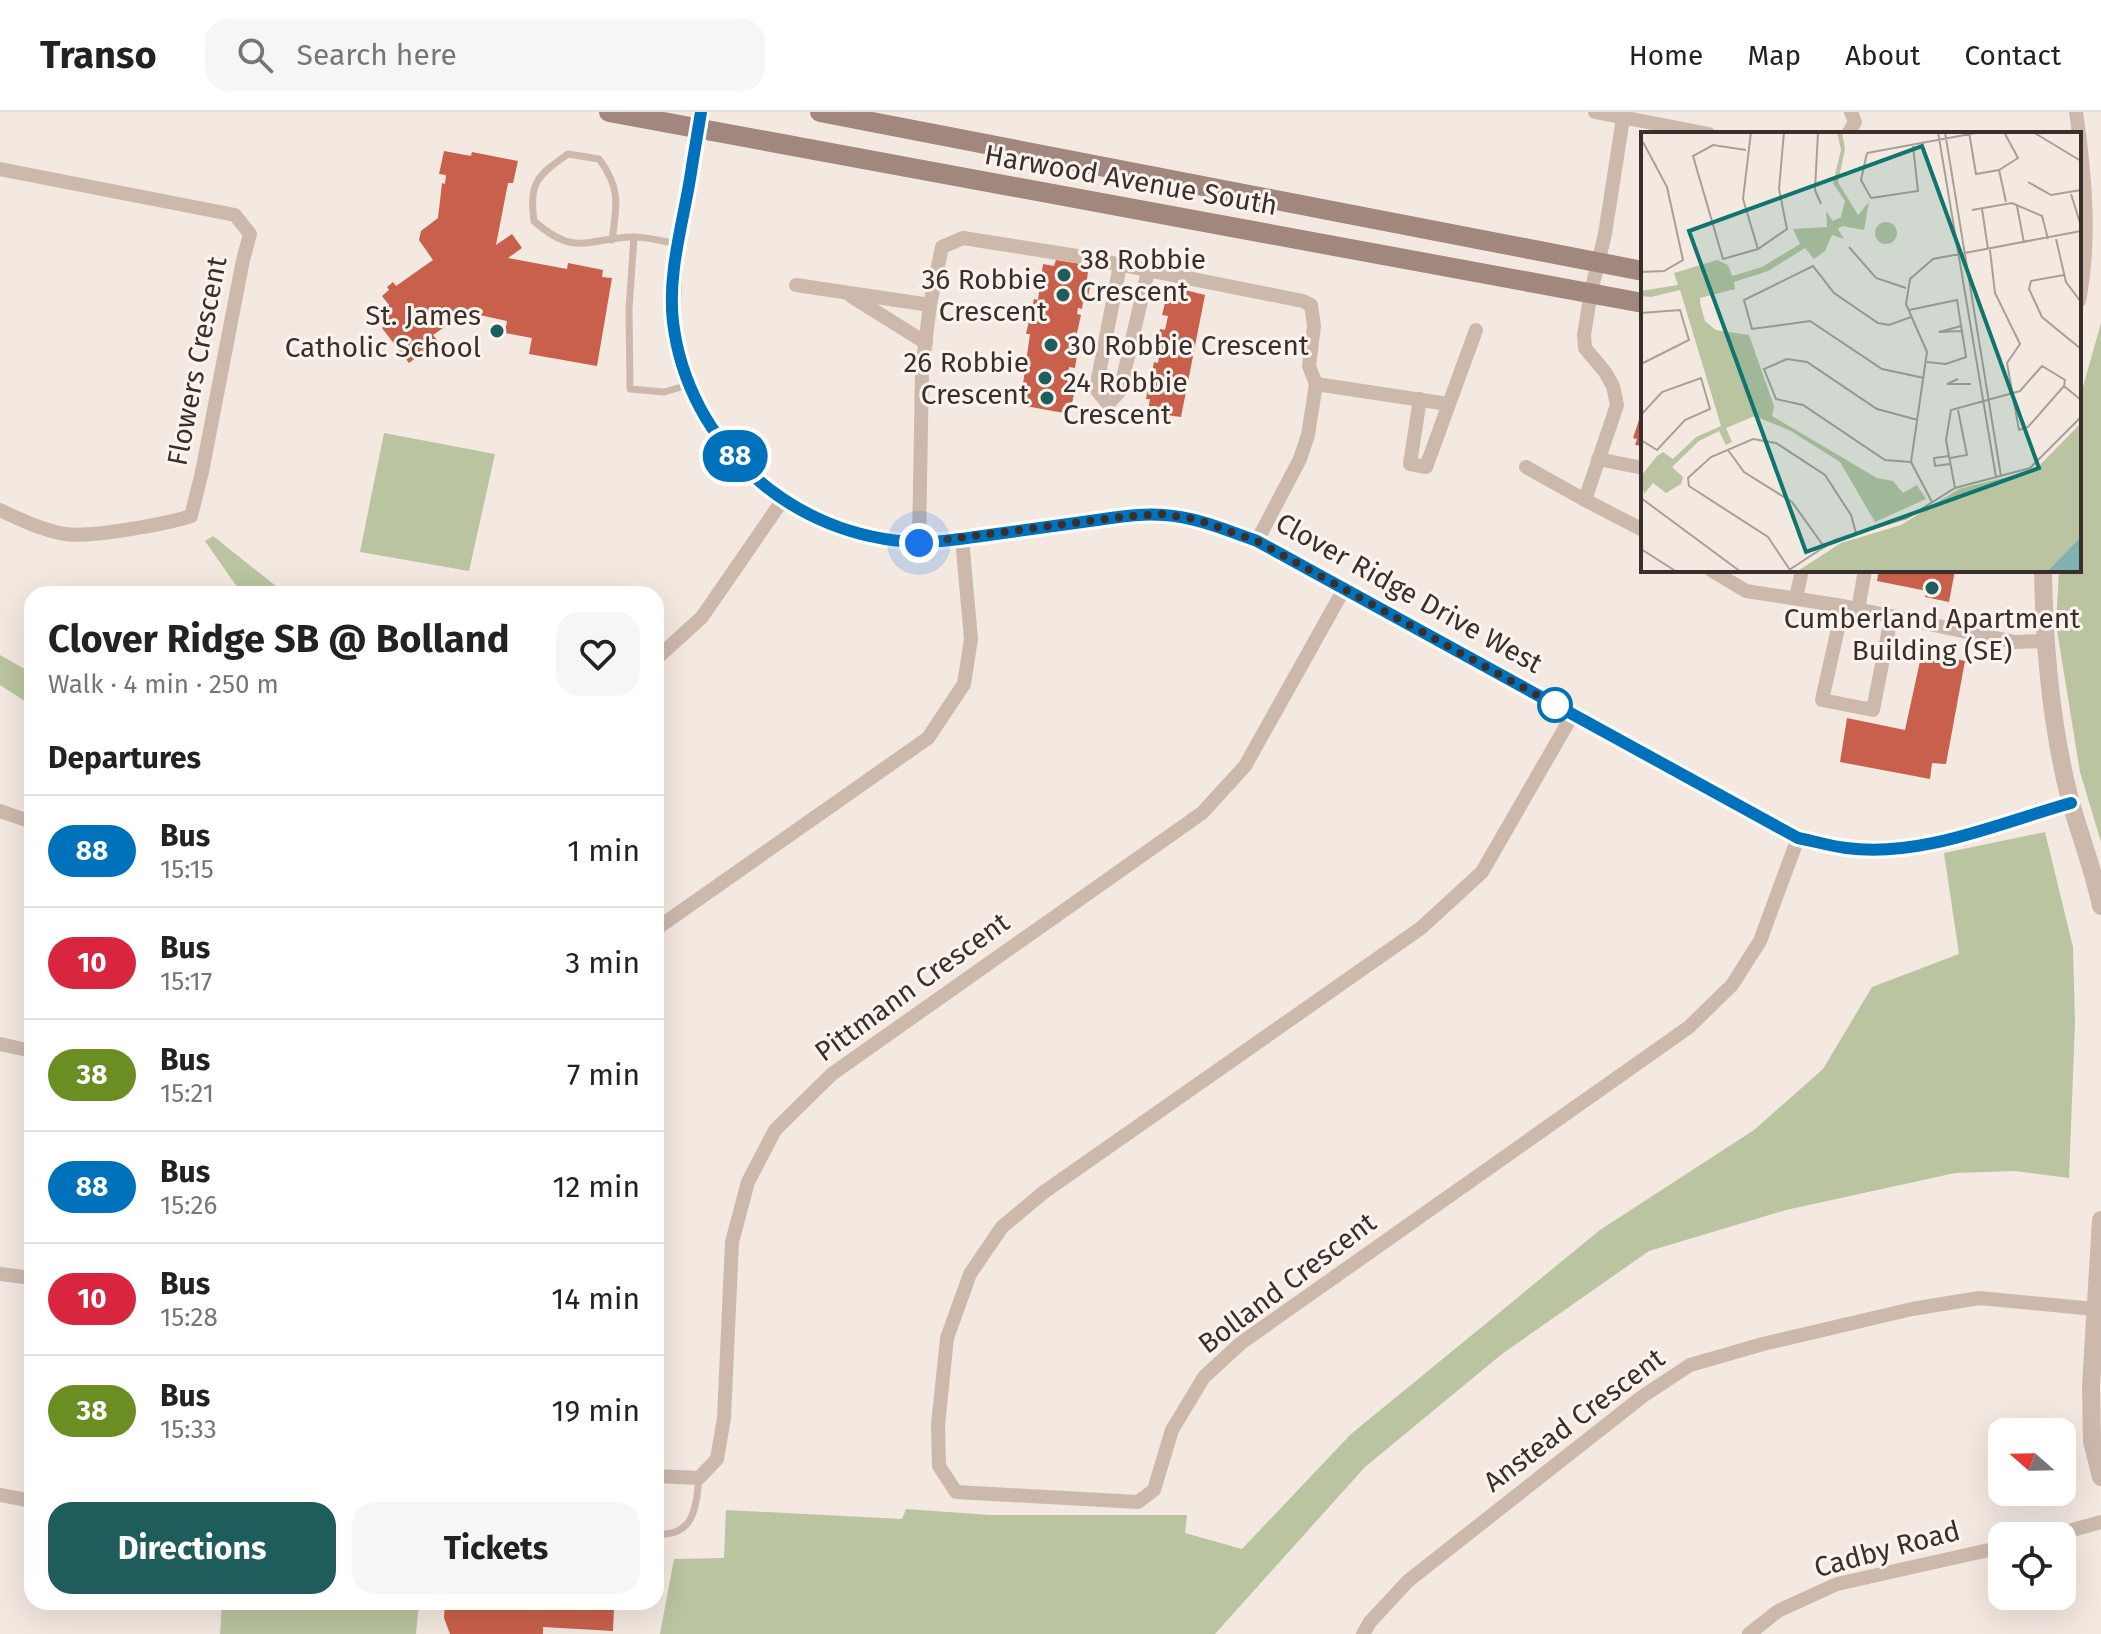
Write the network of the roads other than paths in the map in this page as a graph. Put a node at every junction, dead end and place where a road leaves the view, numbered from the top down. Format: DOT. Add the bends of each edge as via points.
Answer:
graph roads {
  1 [pos="609,112"];
  2 [pos="820,112"];
  3 [pos="1595,112"];
  4 [pos="1851,112"];
  5 [pos="2076,112"];
  6 [pos="1624,115"];
  7 [pos="700,120"];
  8 [pos="1700,132"];
  9 [pos="1849,132"];
  10 [pos="2079,132"];
  11 [pos="2081,144"];
  12 [pos="0,169"];
  13 [pos="634,237"];
  14 [pos="612,240"];
  15 [pos="677,244"];
  16 [pos="1599,263"];
  17 [pos="1120,265"];
  18 [pos="1148,271"];
  19 [pos="1641,271"];
  20 [pos="796,285"];
  21 [pos="2081,291"];
  22 [pos="1591,292"];
  23 [pos="847,293"];
  24 [pos="1641,303"];
  25 [pos="930,305"];
  26 [pos="1476,330"];
  27 [pos="926,343"];
  28 [pos="1316,384"];
  29 [pos="688,385"];
  30 [pos="1420,399"];
  31 [pos="1448,404"];
  32 [pos="1598,459"];
  33 [pos="1526,467"];
  34 [pos="1641,468"];
  35 [pos="1585,500"];
  36 [pos="782,501"];
  37 [pos="0,510"];
  38 [pos="1641,529"];
  39 [pos="962,539"];
  40 [pos="1257,541"];
  41 [pos="919,543"];
  42 [pos="1714,572"];
  43 [pos="1802,572"];
  44 [pos="1864,572"];
  45 [pos="2043,572"];
  46 [pos="1344,589"];
  47 [pos="1796,598"];
  48 [pos="1851,608"];
  49 [pos="1891,618"];
  50 [pos="2044,641"];
  51 [pos="664,652"];
  52 [pos="1573,714"];
  53 [pos="2071,803"];
  54 [pos="0,811"];
  55 [pos="24,819"];
  56 [pos="1798,838"];
  57 [pos="2101,906"];
  58 [pos="664,923"];
  59 [pos="0,1044"];
  60 [pos="24,1049"];
  61 [pos="2101,1220"];
  62 [pos="0,1274"];
  63 [pos="24,1277"];
  64 [pos="2095,1309"];
  65 [pos="664,1476"];
  66 [pos="2101,1477"];
  67 [pos="699,1478"];
  68 [pos="0,1495"];
  69 [pos="24,1500"];
  70 [pos="2101,1522"];
  71 [pos="2076,1529"];
  72 [pos="664,1535"];
  73 [pos="1988,1550"];
  74 [pos="1363,1634"];
  75 [pos="1749,1634"];
  1 -- 7 [label="main road, Harwood Avenue South"];
  2 -- 16 [label="main road, Harwood Avenue South"];
  3 -- 6 [label="street"];
  4 -- 9 [label="street" via="1855,122"];
  5 -- 10 [label="street"];
  6 -- 8 [label="street"];
  6 -- 16 [label="street"];
  7 -- 15 [label="street, Clover Ridge Drive West"];
  7 -- 22 [label="main road, Harwood Avenue South"];
  11 -- 21 [label="street"];
  12 -- 37 [label="street, Flowers Crescent" via="235,215 250,234 191,516 68,535"];
  13 -- 14 [label="lane"];
  13 -- 15 [label="lane"];
  13 -- 29 [label="lane" via="630,389 664,392"];
  14 -- 14 [label="lane" via="578,245 549,234 534,221 531,195 542,172 568,154 599,159 612,176 617,199"];
  15 -- 29 [label="street, Clover Ridge Drive West" via="673,319"];
  16 -- 19 [label="main road, Harwood Avenue South"];
  16 -- 22 [label="street"];
  17 -- 18 [label="street"];
  17 -- 18 [label="street" via="1096,389 1108,404 1120,391"];
  17 -- 25 [label="street" via="963,238 942,247"];
  18 -- 28 [label="street" via="1311,305 1309,366"];
  20 -- 23 [label="street"];
  22 -- 24 [label="main road, Harwood Avenue South"];
  22 -- 32 [label="street" via="1585,348 1613,386 1617,405"];
  23 -- 25 [label="street"];
  23 -- 27 [label="street"];
  25 -- 27 [label="street"];
  26 -- 31 [label="street"];
  27 -- 41 [label="street"];
  28 -- 30 [label="street"];
  28 -- 40 [label="street" via="1300,459"];
  29 -- 36 [label="street, Clover Ridge Drive West" via="704,416 740,462"];
  30 -- 31 [label="street"];
  30 -- 31 [label="street" via="1410,464 1426,467"];
  32 -- 34 [label="street"];
  32 -- 35 [label="street"];
  33 -- 35 [label="street"];
  35 -- 38 [label="street"];
  36 -- 41 [label="street, Clover Ridge Drive West" via="875,538"];
  36 -- 51 [label="street" via="702,617"];
  39 -- 40 [label="street, Clover Ridge Drive West" via="1162,514 1195,519"];
  39 -- 41 [label="street, Clover Ridge Drive West"];
  39 -- 58 [label="street" via="971,639 964,684 928,738"];
  40 -- 46 [label="street, Clover Ridge Drive West"];
  42 -- 47 [label="street" via="1746,591"];
  43 -- 47 [label="street"];
  44 -- 48 [label="street"];
  45 -- 50 [label="street"];
  46 -- 52 [label="street, Clover Ridge Drive West"];
  46 -- 67 [label="street, Pittmann Crescent" via="1245,766 1202,813 832,1074 775,1130 748,1182 732,1242 724,1418 717,1459"];
  47 -- 48 [label="street"];
  48 -- 49 [label="street"];
  48 -- 49 [label="street" via="1822,700 1873,710"];
  49 -- 50 [label="street" via="2015,642"];
  50 -- 53 [label="street"];
  52 -- 56 [label="street, Clover Ridge Drive West"];
  52 -- 56 [label="street, Bolland Crescent" via="1482,872 1421,928 1044,1192 1002,1227 970,1274 947,1338 939,1466 956,1492 1138,1502 1154,1490 1172,1430 1204,1377 1241,1343 1689,1027 1732,985 1760,941"];
  53 -- 56 [label="street, Clover Ridge Drive West" via="1945,840 1891,848 1848,848"];
  53 -- 57 [label="street"];
  54 -- 55 [label="street"];
  59 -- 60 [label="street"];
  61 -- 64 [label="street"];
  62 -- 63 [label="street"];
  64 -- 66 [label="street" via="2092,1441"];
  64 -- 74 [label="street, Anstead Crescent" via="1979,1298 1882,1316 1690,1365 1408,1581"];
  65 -- 67 [label="street"];
  67 -- 72 [label="lane" via="693,1514 685,1527"];
  68 -- 69 [label="street"];
  70 -- 71 [label="street"];
  73 -- 75 [label="street, Cadby Road" via="1837,1584 1778,1611"];
}
